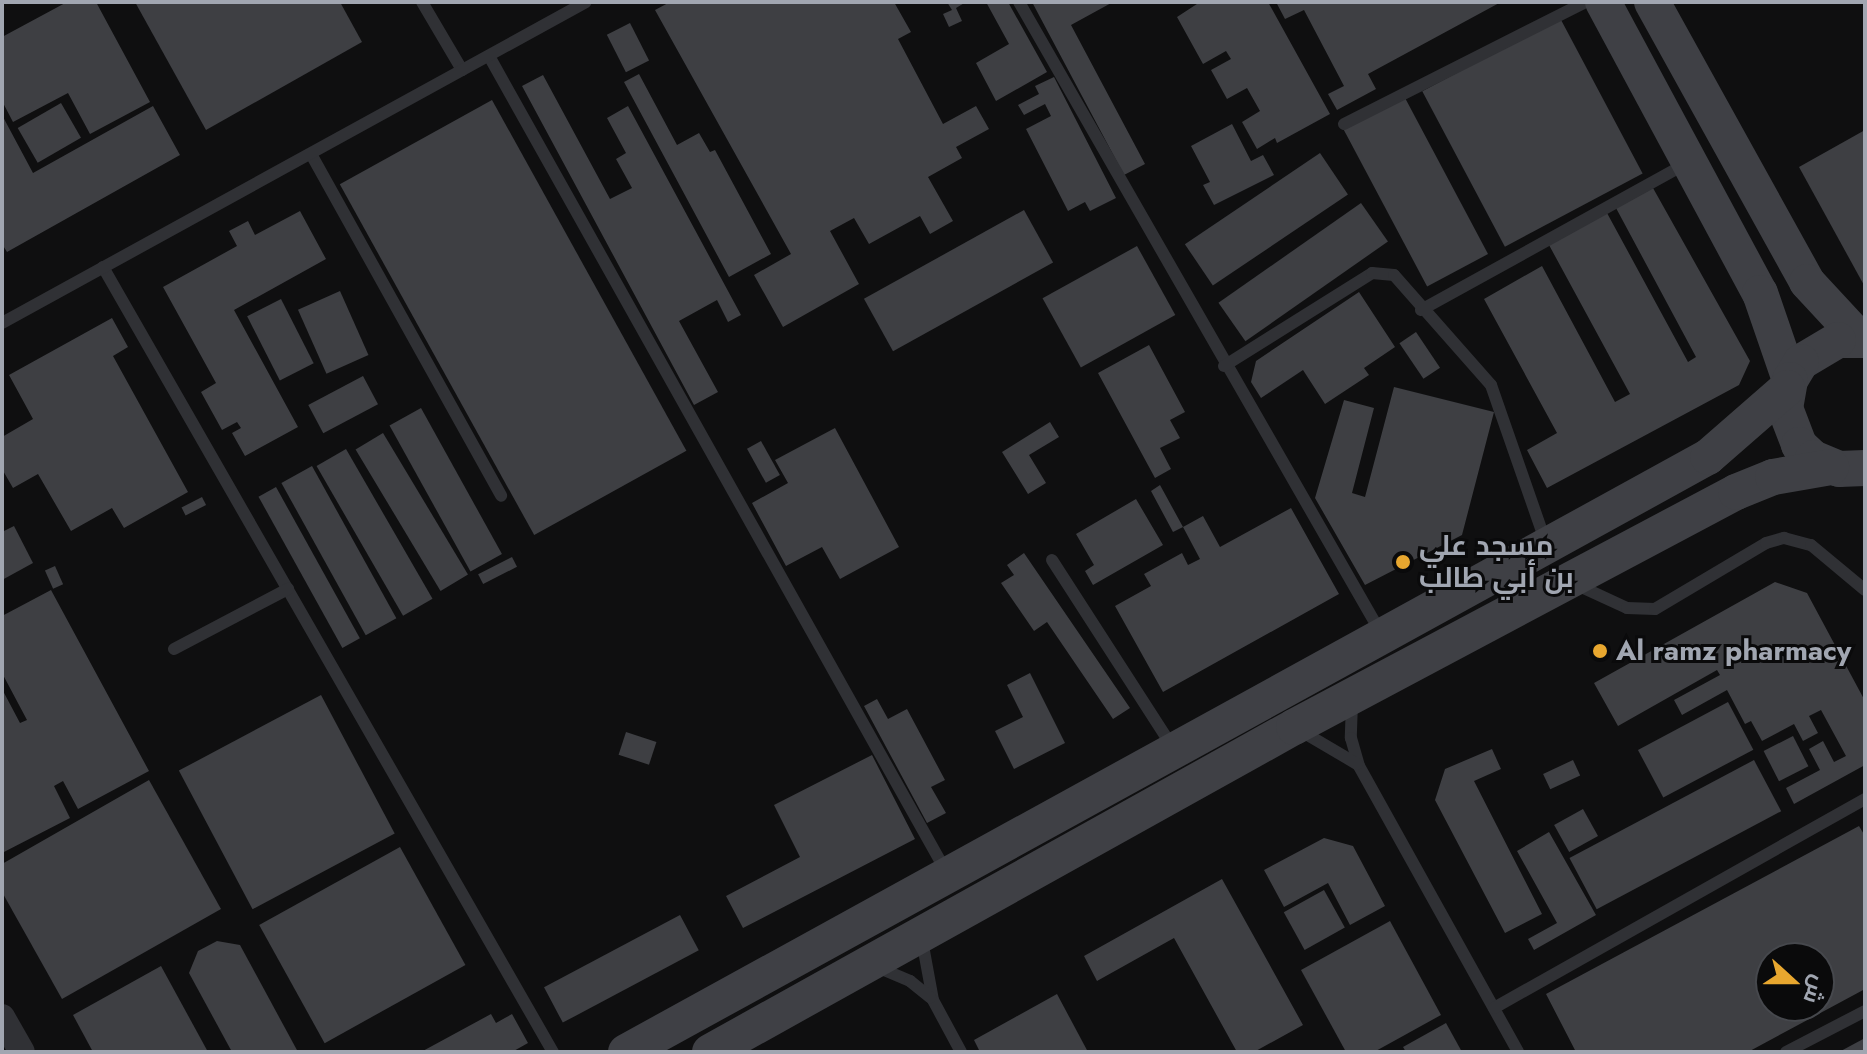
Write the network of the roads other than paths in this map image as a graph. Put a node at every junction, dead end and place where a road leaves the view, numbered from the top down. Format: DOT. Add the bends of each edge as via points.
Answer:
graph roads {
  1 [pos="422,2"];
  2 [pos="586,2"];
  3 [pos="1019,2"];
  4 [pos="1586,2"];
  5 [pos="1603,2"];
  6 [pos="1652,2"];
  7 [pos="489,56"];
  8 [pos="462,70"];
  9 [pos="1344,124"];
  10 [pos="311,154"];
  11 [pos="1689,162"];
  12 [pos="103,267"];
  13 [pos="2,305"];
  14 [pos="1421,310"];
  15 [pos="6,321"];
  16 [pos="1862,340"];
  17 [pos="1224,366"];
  18 [pos="1789,384"];
  19 [pos="1845,468"];
  20 [pos="1865,494"];
  21 [pos="501,496"];
  22 [pos="1546,543"];
  23 [pos="1052,560"];
  24 [pos="1568,581"];
  25 [pos="288,589"];
  26 [pos="1865,590"];
  27 [pos="1381,633"];
  28 [pos="174,649"];
  29 [pos="1354,695"];
  30 [pos="1294,727"];
  31 [pos="1174,748"];
  32 [pos="1359,766"];
  33 [pos="1865,799"];
  34 [pos="947,873"];
  35 [pos="922,934"];
  36 [pos="868,965"];
  37 [pos="933,1000"];
  38 [pos="1494,1008"];
  39 [pos="1865,1011"];
  40 [pos="2,1017"];
  41 [pos="22,1052"];
  42 [pos="553,1052"];
  43 [pos="626,1052"];
  44 [pos="710,1052"];
  45 [pos="961,1052"];
  46 [pos="1518,1052"];
  47 [pos="1786,1052"];
  1 -- 8 [label="lane"];
  2 -- 7 [label="lane"];
  3 -- 17 [label="lane"];
  4 -- 9 [label="lane"];
  5 -- 11 [label="main road"];
  6 -- 16 [label="main road" via="1807,282"];
  7 -- 8 [label="lane"];
  7 -- 34 [label="lane"];
  8 -- 10 [label="lane"];
  10 -- 12 [label="lane"];
  10 -- 21 [label="lane"];
  11 -- 14 [label="lane"];
  11 -- 18 [label="main road" via="1770,314"];
  12 -- 15 [label="lane"];
  12 -- 25 [label="lane"];
  13 -- 15 [label="lane"];
  14 -- 17 [label="lane" via="1394,275 1372,273"];
  14 -- 22 [label="lane" via="1491,385"];
  16 -- 18 [label="main road" via="1818,348"];
  17 -- 27 [label="lane"];
  18 -- 19 [label="main road" via="1785,408 1799,445"];
  18 -- 22 [label="main road" via="1708,457"];
  19 -- 20 [label="main road"];
  19 -- 24 [label="main road" via="1754,484"];
  22 -- 27 [label="main road"];
  23 -- 31 [label="lane"];
  24 -- 26 [label="lane" via="1627,608 1655,609 1766,543 1793,539 1811,545"];
  24 -- 29 [label="main road"];
  25 -- 28 [label="lane"];
  25 -- 42 [label="lane"];
  27 -- 31 [label="main road"];
  29 -- 30 [label="main road"];
  29 -- 32 [label="lane" via="1351,738"];
  30 -- 32 [label="lane"];
  30 -- 35 [label="main road"];
  31 -- 34 [label="main road"];
  32 -- 38 [label="lane"];
  33 -- 38 [label="lane"];
  34 -- 43 [label="main road"];
  35 -- 36 [label="main road"];
  35 -- 37 [label="lane"];
  36 -- 37 [label="lane" via="897,974"];
  36 -- 44 [label="main road"];
  37 -- 45 [label="lane"];
  38 -- 46 [label="lane"];
  39 -- 47 [label="lane"];
  40 -- 41 [label="street"];
}
